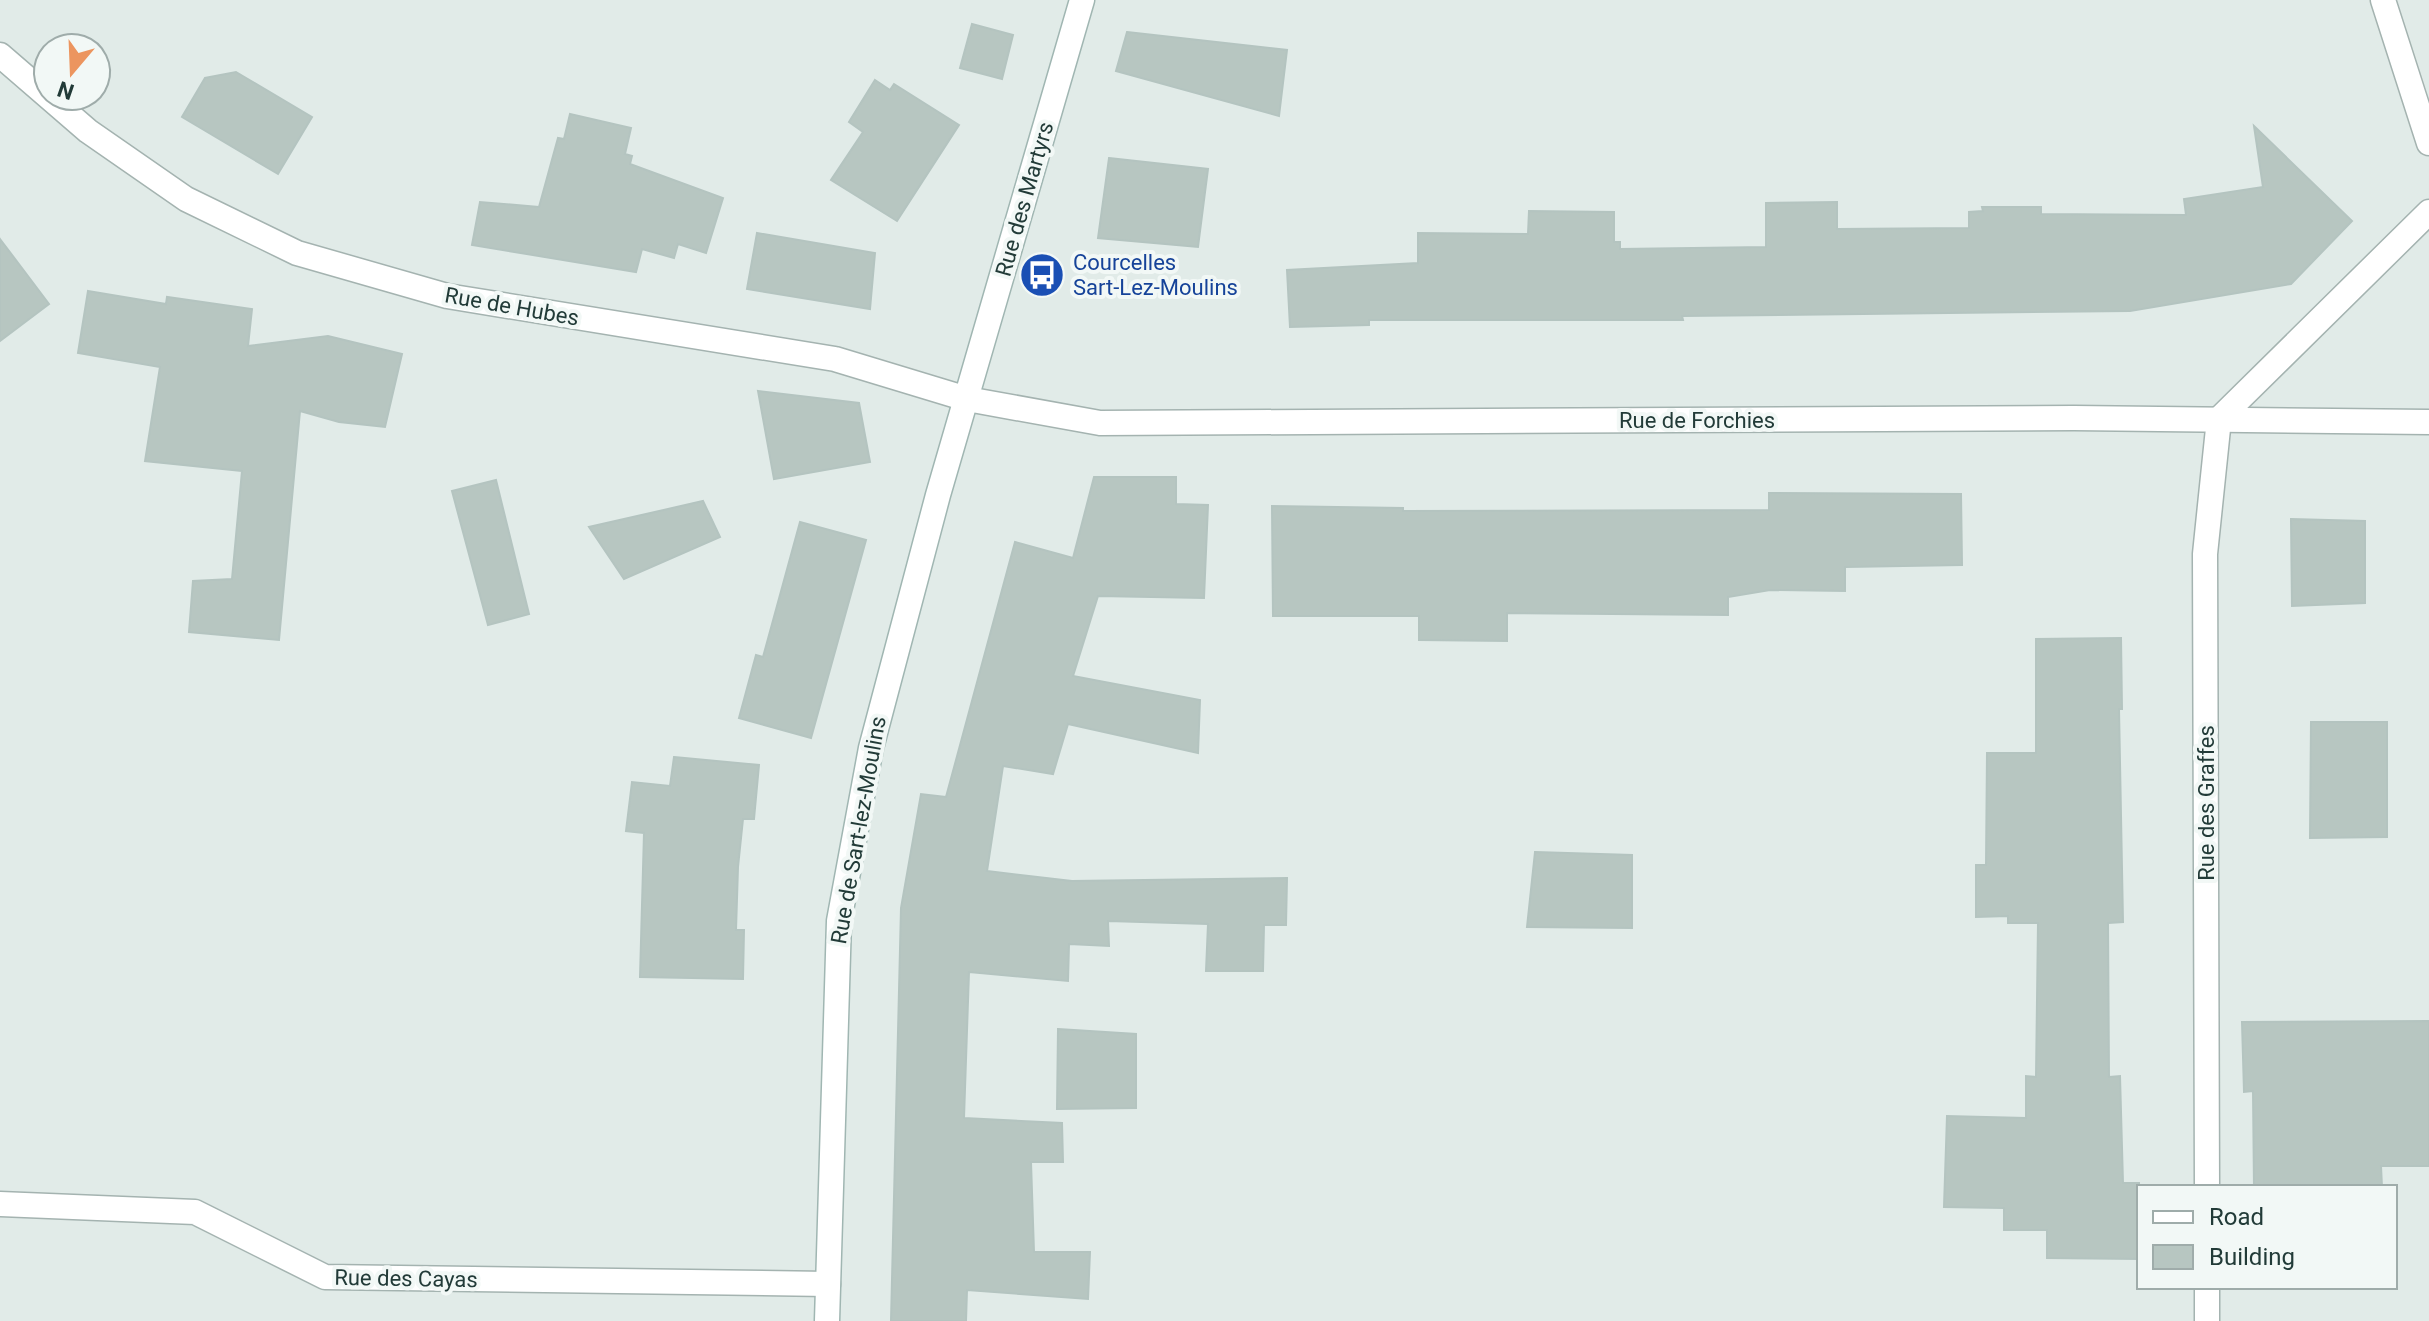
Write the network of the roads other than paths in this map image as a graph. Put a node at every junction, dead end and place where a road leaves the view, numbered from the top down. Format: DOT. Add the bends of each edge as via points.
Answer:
graph roads {
  1 [pos="1082,0"];
  2 [pos="2383,0"];
  3 [pos="0,55"];
  4 [pos="2429,143"];
  5 [pos="2429,212"];
  6 [pos="967,399"];
  7 [pos="2219,419"];
  8 [pos="2429,422"];
  9 [pos="2207,1185"];
  10 [pos="0,1204"];
  11 [pos="828,1284"];
  12 [pos="2207,1289"];
  13 [pos="827,1321"];
  14 [pos="2207,1321"];
  1 -- 6 [label="street, Rue des Martyrs"];
  2 -- 4 [label="street"];
  3 -- 6 [label="street, Rue de Hubes" via="88,131 186,199 297,253 447,296 835,359"];
  5 -- 7 [label="street"];
  6 -- 7 [label="street, Rue de Forchies" via="1100,423"];
  6 -- 11 [label="street, Rue de Sart-lez-Moulins" via="884,688 839,921"];
  7 -- 8 [label="street, Rue de Forchies"];
  7 -- 9 [label="street, Rue des Graffes" via="2205,554"];
  10 -- 11 [label="street, Rue des Cayas" via="195,1212 325,1277"];
  11 -- 13 [label="street, Rue de Sart-lez-Moulins"];
  12 -- 14 [label="street"];
}
